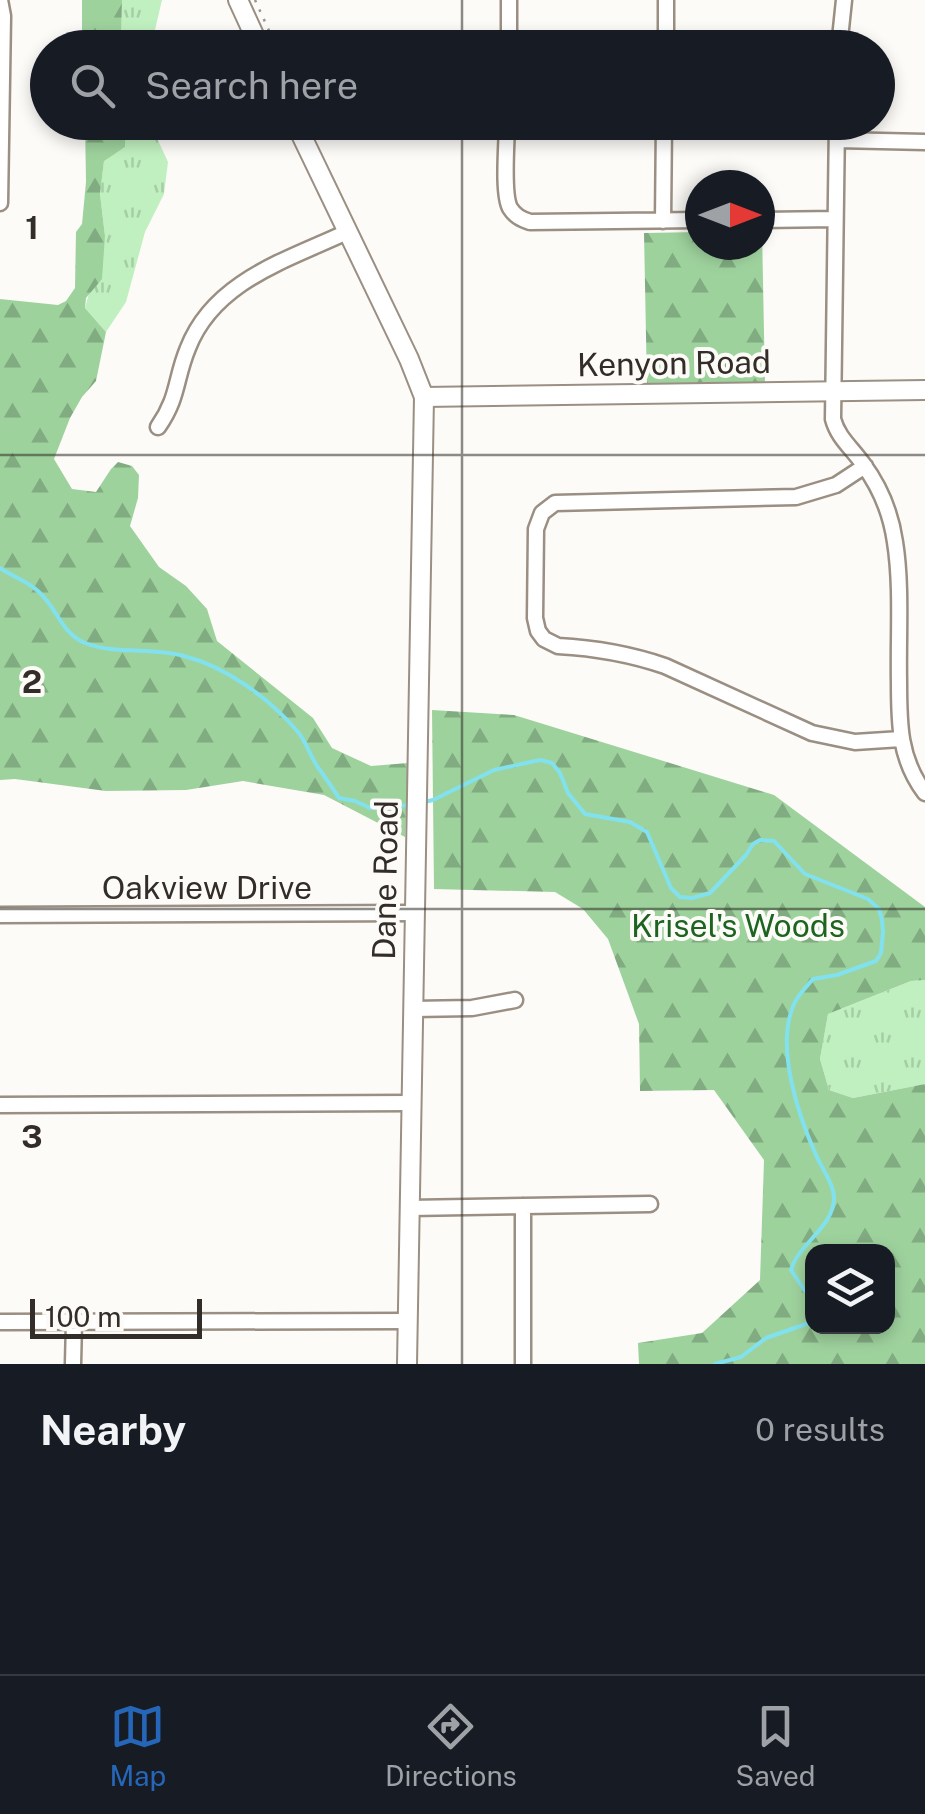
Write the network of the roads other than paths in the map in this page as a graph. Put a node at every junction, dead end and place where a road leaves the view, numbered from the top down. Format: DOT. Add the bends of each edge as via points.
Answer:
graph roads {
  1 [pos="0,0"];
  2 [pos="238,0"];
  3 [pos="510,0"];
  4 [pos="666,0"];
  5 [pos="844,0"];
  6 [pos="252,30"];
  7 [pos="509,30"];
  8 [pos="666,30"];
  9 [pos="840,30"];
  10 [pos="304,140"];
  11 [pos="507,140"];
  12 [pos="664,140"];
  13 [pos="837,140"];
  14 [pos="925,142"];
  15 [pos="0,204"];
  16 [pos="835,219"];
  17 [pos="685,220"];
  18 [pos="775,220"];
  19 [pos="662,221"];
  20 [pos="347,232"];
  21 [pos="925,390"];
  22 [pos="832,392"];
  23 [pos="424,396"];
  24 [pos="158,427"];
  25 [pos="865,466"];
  26 [pos="901,739"];
  27 [pos="925,793"];
  28 [pos="415,913"];
  29 [pos="0,915"];
  30 [pos="515,1000"];
  31 [pos="413,1009"];
  32 [pos="412,1103"];
  33 [pos="0,1105"];
  34 [pos="650,1204"];
  35 [pos="523,1206"];
  36 [pos="410,1208"];
  37 [pos="408,1320"];
  38 [pos="0,1322"];
  39 [pos="74,1322"];
  40 [pos="73,1364"];
  41 [pos="407,1364"];
  42 [pos="523,1364"];
  1 -- 15 [label="street"];
  2 -- 6 [label="street"];
  3 -- 7 [label="street"];
  4 -- 8 [label="street"];
  5 -- 9 [label="street"];
  10 -- 20 [label="street"];
  11 -- 19 [label="street" via="506,198 520,219"];
  12 -- 19 [label="street"];
  13 -- 14 [label="street"];
  13 -- 16 [label="street"];
  16 -- 18 [label="street"];
  16 -- 22 [label="street"];
  17 -- 19 [label="street"];
  20 -- 23 [label="street"];
  20 -- 24 [label="street" via="249,278 219,301 196,331 176,396"];
  21 -- 22 [label="street, Kenyon Road"];
  22 -- 23 [label="street, Kenyon Road"];
  22 -- 25 [label="street" via="836,430"];
  23 -- 28 [label="street, Dane Road"];
  25 -- 26 [label="street" via="885,502 896,547"];
  25 -- 26 [label="street" via="836,485 796,497 555,503 536,529 536,626 550,643 666,666 833,739"];
  26 -- 27 [label="street"];
  28 -- 29 [label="street, Oakview Drive"];
  28 -- 31 [label="street, Dane Road"];
  30 -- 31 [label="street"];
  31 -- 32 [label="street, Dane Road"];
  32 -- 33 [label="street"];
  32 -- 36 [label="street, Dane Road"];
  34 -- 35 [label="street"];
  35 -- 36 [label="street"];
  35 -- 42 [label="street"];
  36 -- 37 [label="street, Dane Road"];
  37 -- 39 [label="street"];
  37 -- 41 [label="street, Dane Road"];
  38 -- 39 [label="street"];
  39 -- 40 [label="street"];
}
